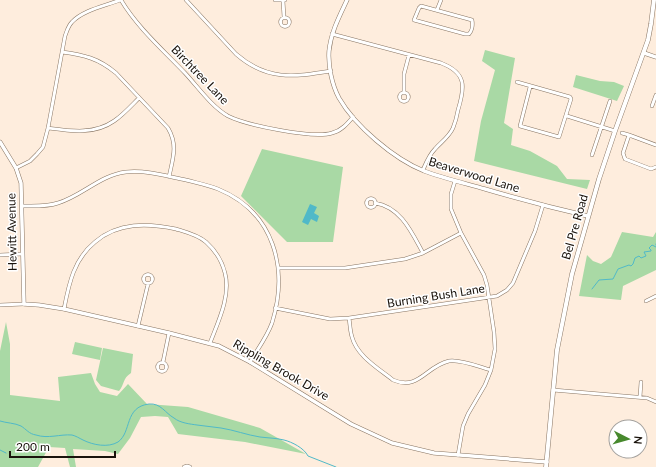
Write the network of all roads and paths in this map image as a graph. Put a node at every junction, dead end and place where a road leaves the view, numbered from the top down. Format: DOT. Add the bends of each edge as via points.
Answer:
graph roads {
  1 [pos="121,0"];
  2 [pos="186,0"];
  3 [pos="275,0"];
  4 [pos="284,0"];
  5 [pos="347,0"];
  6 [pos="441,0"];
  7 [pos="654,0"];
  8 [pos="437,10"];
  9 [pos="284,17"];
  10 [pos="332,34"];
  11 [pos="62,52"];
  12 [pos="644,53"];
  13 [pos="410,55"];
  14 [pos="656,57"];
  15 [pos="331,71"];
  16 [pos="517,82"];
  17 [pos="530,87"];
  18 [pos="404,93"];
  19 [pos="656,95"];
  20 [pos="139,98"];
  21 [pos="610,101"];
  22 [pos="652,106"];
  23 [pos="566,116"];
  24 [pos="353,118"];
  25 [pos="602,126"];
  26 [pos="48,128"];
  27 [pos="615,131"];
  28 [pos="622,133"];
  29 [pos="629,135"];
  30 [pos="0,142"];
  31 [pos="656,145"];
  32 [pos="592,155"];
  33 [pos="656,167"];
  34 [pos="16,168"];
  35 [pos="423,170"];
  36 [pos="169,177"];
  37 [pos="455,181"];
  38 [pos="375,203"];
  39 [pos="543,205"];
  40 [pos="22,206"];
  41 [pos="588,216"];
  42 [pos="461,233"];
  43 [pos="423,253"];
  44 [pos="22,254"];
  45 [pos="0,255"];
  46 [pos="279,268"];
  47 [pos="148,284"];
  48 [pos="656,296"];
  49 [pos="489,297"];
  50 [pos="646,301"];
  51 [pos="24,304"];
  52 [pos="0,305"];
  53 [pos="275,308"];
  54 [pos="64,309"];
  55 [pos="349,318"];
  56 [pos="138,326"];
  57 [pos="169,333"];
  58 [pos="210,343"];
  59 [pos="163,362"];
  60 [pos="250,362"];
  61 [pos="491,370"];
  62 [pos="641,382"];
  63 [pos="553,390"];
  64 [pos="640,397"];
  65 [pos="656,402"];
  66 [pos="458,455"];
  67 [pos="547,462"];
  68 [pos="184,467"];
  69 [pos="190,467"];
  70 [pos="546,467"];
  1 -- 11 [label="street" via="87,12 72,22 65,36"];
  1 -- 24 [label="street, Birchtree Lane" via="127,10 211,102 228,116 260,127 322,135 338,131"];
  2 -- 15 [label="street" via="244,62 256,68 289,76"];
  3 -- 4 [label="street"];
  4 -- 9 [label="street"];
  5 -- 10 [label="street, Beaverwood Lane"];
  6 -- 8 [label="street"];
  7 -- 12 [label="main road, Bel Pre Road" via="651,28"];
  8 -- 8 [label="street" via="472,20 471,32 465,34 414,20 421,6"];
  10 -- 13 [label="street"];
  10 -- 15 [label="street, Beaverwood Lane" via="329,53"];
  11 -- 20 [label="street" via="82,55 104,63"];
  11 -- 26 [label="street"];
  12 -- 14 [label="street"];
  12 -- 27 [label="main road, Bel Pre Road"];
  13 -- 18 [label="street" via="404,74"];
  13 -- 35 [label="street" via="451,67 463,83 462,97 453,128 434,150"];
  15 -- 24 [label="street, Beaverwood Lane" via="339,97"];
  16 -- 17 [label="street"];
  17 -- 23 [label="street" via="570,97"];
  17 -- 23 [label="street" via="520,126 559,137"];
  19 -- 22 [label="street"];
  20 -- 26 [label="street" via="113,122 94,130 71,132"];
  20 -- 36 [label="street" via="173,136 174,149"];
  21 -- 25 [label="street"];
  23 -- 25 [label="street"];
  24 -- 35 [label="street, Beaverwood Lane" via="394,154"];
  25 -- 27 [label="street"];
  25 -- 32 [label="street"];
  26 -- 34 [label="street" via="43,147 30,161"];
  27 -- 41 [label="main road, Bel Pre Road"];
  28 -- 29 [label="street"];
  29 -- 31 [label="street"];
  29 -- 33 [label="street" via="623,153 625,159 651,168"];
  30 -- 34 [label="street, Hewitt Avenue"];
  34 -- 40 [label="street, Hewitt Avenue" via="21,183"];
  35 -- 37 [label="street, Beaverwood Lane"];
  36 -- 40 [label="street" via="143,172 115,174 58,203"];
  36 -- 46 [label="street" via="218,189 246,206 259,219 269,235"];
  37 -- 39 [label="street, Beaverwood Lane"];
  37 -- 42 [label="street" via="451,209"];
  38 -- 43 [label="street" via="390,208 404,220"];
  39 -- 41 [label="street, Beaverwood Lane"];
  39 -- 49 [label="street, Burning Bush Lane" via="513,284 502,294"];
  40 -- 44 [label="street, Hewitt Avenue"];
  41 -- 63 [label="main road, Bel Pre Road" via="561,326"];
  42 -- 43 [label="street"];
  42 -- 49 [label="street" via="484,275"];
  43 -- 46 [label="street" via="405,259 345,268"];
  44 -- 45 [label="street"];
  44 -- 51 [label="street, Hewitt Avenue"];
  46 -- 53 [label="street" via="280,283"];
  47 -- 56 [label="street"];
  48 -- 50 [label="street"];
  49 -- 55 [label="street, Burning Bush Lane"];
  49 -- 61 [label="street" via="495,349"];
  51 -- 52 [label="street, Rippling Brook Drive"];
  51 -- 54 [label="street, Rippling Brook Drive"];
  53 -- 55 [label="street, Burning Bush Lane" via="330,319"];
  53 -- 60 [label="street" via="272,324"];
  54 -- 56 [label="street, Rippling Brook Drive"];
  54 -- 58 [label="street" via="73,272 95,242 115,230 128,226 147,224 171,228 195,235 205,241 219,258 225,272 226,291 223,306"];
  55 -- 61 [label="street" via="357,348 398,382 409,383 418,380 437,366 451,361"];
  56 -- 57 [label="street, Rippling Brook Drive"];
  57 -- 58 [label="street, Rippling Brook Drive"];
  57 -- 59 [label="street"];
  58 -- 60 [label="street, Rippling Brook Drive"];
  60 -- 66 [label="street, Rippling Brook Drive" via="351,424 378,437 410,448"];
  61 -- 66 [label="street" via="463,426"];
  62 -- 64 [label="street"];
  63 -- 64 [label="street"];
  63 -- 67 [label="main road, Bel Pre Road"];
  64 -- 65 [label="street"];
  66 -- 67 [label="street, Rippling Brook Drive"];
  67 -- 70 [label="main road, Bel Pre Road"];
  68 -- 69 [label="street"];
}
